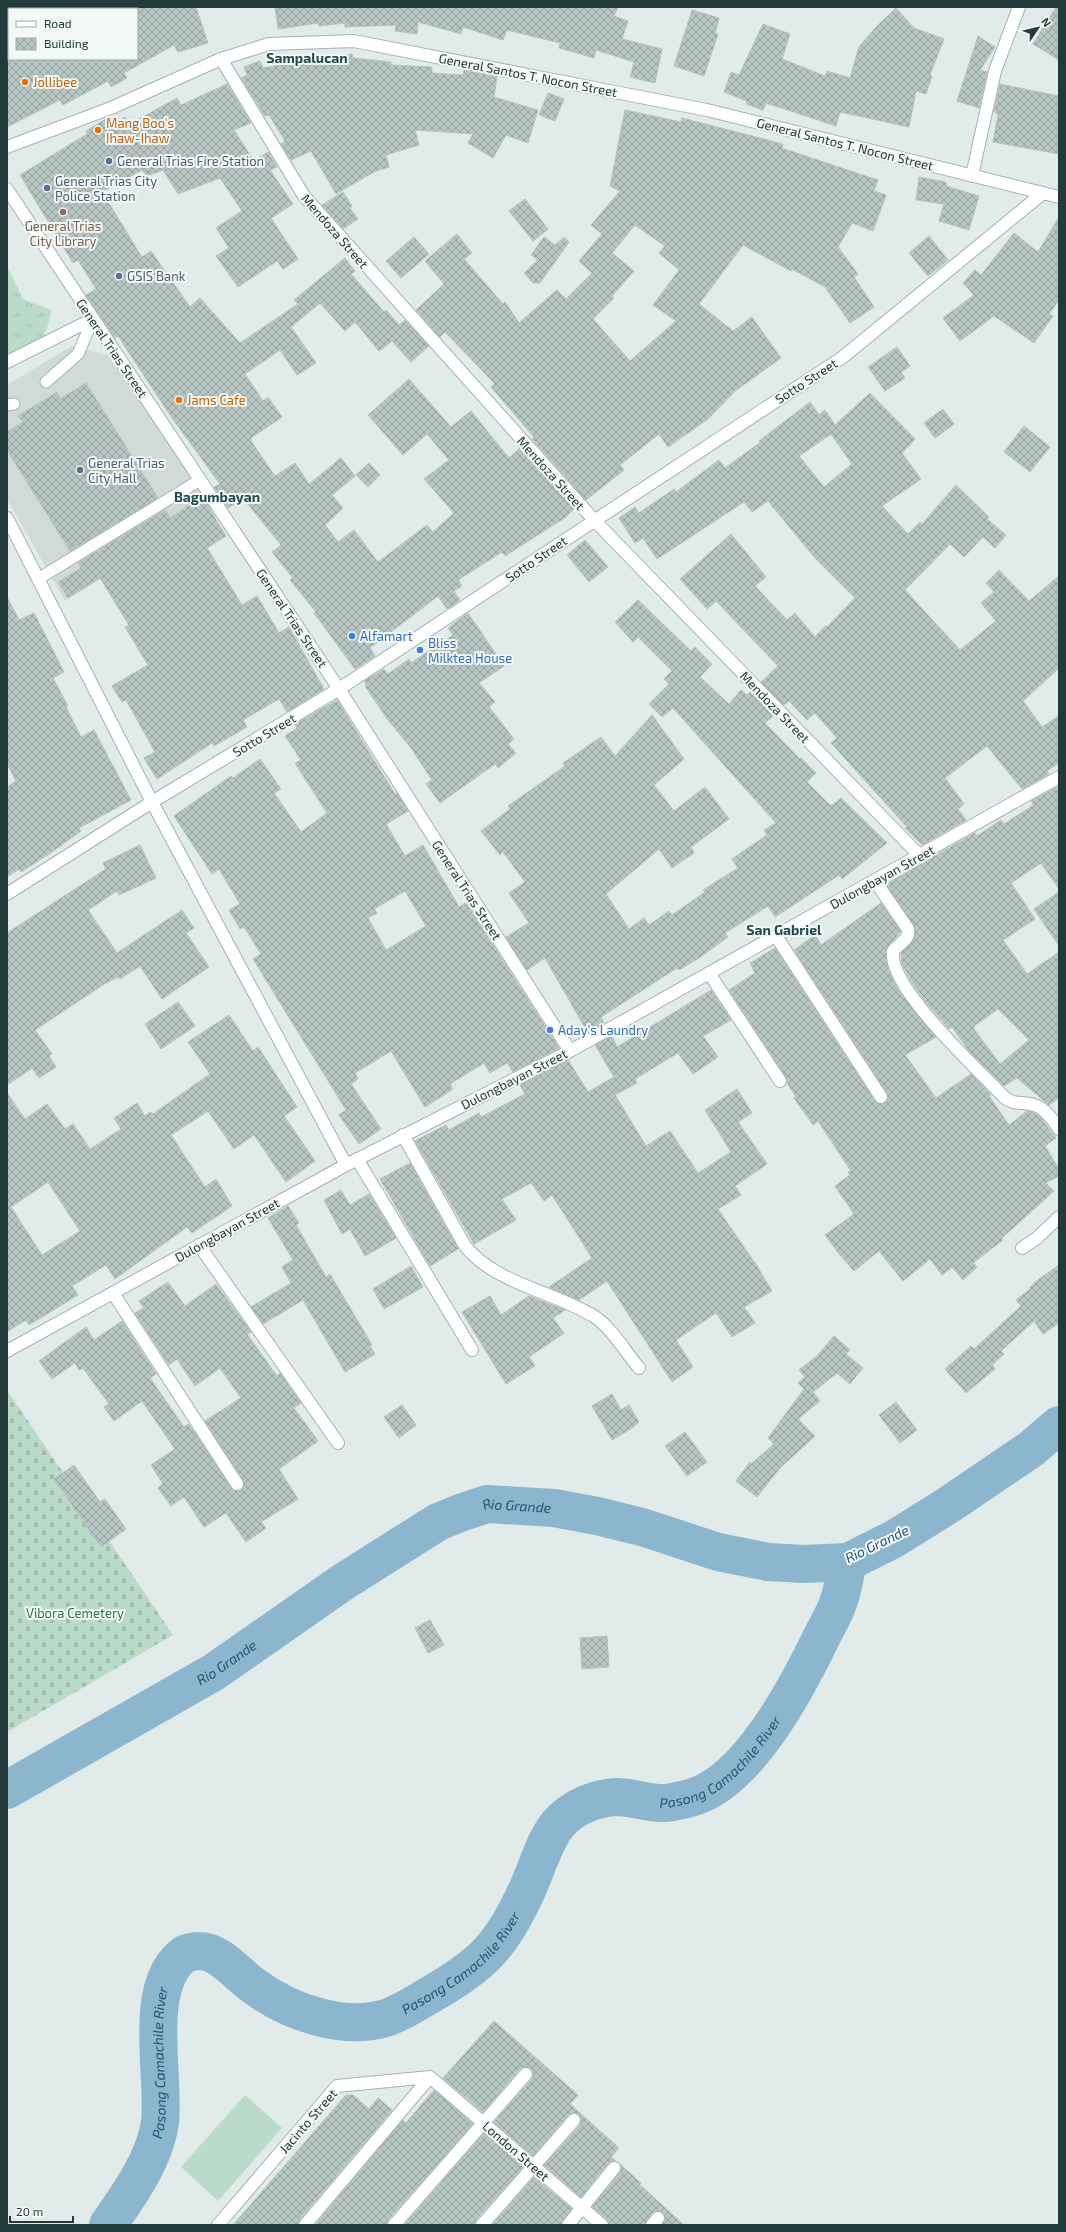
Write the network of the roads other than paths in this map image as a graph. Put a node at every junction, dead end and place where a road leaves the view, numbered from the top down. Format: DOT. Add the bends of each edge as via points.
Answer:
graph roads {
  1 [pos="1019,7"];
  2 [pos="221,59"];
  3 [pos="7,147"];
  4 [pos="972,176"];
  5 [pos="7,189"];
  6 [pos="1043,193"];
  7 [pos="1059,197"];
  8 [pos="93,319"];
  9 [pos="7,362"];
  10 [pos="46,382"];
  11 [pos="200,480"];
  12 [pos="7,518"];
  13 [pos="594,520"];
  14 [pos="38,579"];
  15 [pos="339,689"];
  16 [pos="1059,777"];
  17 [pos="152,802"];
  18 [pos="920,856"];
  19 [pos="875,881"];
  20 [pos="7,894"];
  21 [pos="776,936"];
  22 [pos="709,973"];
  23 [pos="570,1051"];
  24 [pos="780,1081"];
  25 [pos="881,1097"];
  26 [pos="1059,1129"];
  27 [pos="403,1135"];
  28 [pos="357,1159"];
  29 [pos="346,1165"];
  30 [pos="1059,1217"];
  31 [pos="199,1246"];
  32 [pos="1022,1248"];
  33 [pos="113,1293"];
  34 [pos="472,1350"];
  35 [pos="7,1351"];
  36 [pos="639,1368"];
  37 [pos="338,1443"];
  38 [pos="237,1484"];
  39 [pos="526,2074"];
  40 [pos="430,2077"];
  41 [pos="574,2120"];
  42 [pos="484,2123"];
  43 [pos="534,2166"];
  44 [pos="614,2168"];
  45 [pos="582,2208"];
  46 [pos="218,2225"];
  47 [pos="305,2225"];
  48 [pos="394,2225"];
  49 [pos="482,2225"];
  50 [pos="568,2225"];
  51 [pos="602,2225"];
  1 -- 4 [label="street" via="995,70"];
  2 -- 3 [label="street, General Santos T. Nocon Street" via="112,108"];
  2 -- 4 [label="street, General Santos T. Nocon Street" via="269,44 354,41 708,110"];
  2 -- 13 [label="street, Mendoza Street" via="304,196"];
  4 -- 6 [label="street, General Santos T. Nocon Street"];
  5 -- 8 [label="street, General Trias Street"];
  6 -- 7 [label="street, General Santos T. Nocon Street"];
  6 -- 13 [label="street, Sotto Street" via="843,357"];
  8 -- 9 [label="street"];
  8 -- 10 [label="lane" via="78,354"];
  8 -- 11 [label="street, General Trias Street"];
  11 -- 14 [label="lane"];
  11 -- 15 [label="street, General Trias Street"];
  12 -- 14 [label="street"];
  13 -- 15 [label="street, Sotto Street"];
  13 -- 18 [label="street, Mendoza Street"];
  14 -- 17 [label="street"];
  15 -- 17 [label="street, Sotto Street"];
  15 -- 23 [label="street, General Trias Street"];
  16 -- 18 [label="street, Dulongbayan Street"];
  17 -- 20 [label="street, Sotto Street"];
  17 -- 29 [label="street"];
  18 -- 19 [label="street, Dulongbayan Street"];
  19 -- 21 [label="street, Dulongbayan Street"];
  19 -- 26 [label="street" via="908,929 906,939 893,951 894,961 901,980 923,1012 1004,1097 1011,1103 1035,1105 1049,1115"];
  21 -- 22 [label="street, Dulongbayan Street"];
  21 -- 25 [label="street"];
  22 -- 23 [label="street, Dulongbayan Street"];
  22 -- 24 [label="street"];
  23 -- 27 [label="street, Dulongbayan Street"];
  27 -- 28 [label="street, Dulongbayan Street"];
  27 -- 36 [label="street" via="465,1246 482,1264 597,1318"];
  28 -- 29 [label="street, Dulongbayan Street"];
  28 -- 34 [label="street"];
  29 -- 31 [label="street, Dulongbayan Street"];
  30 -- 32 [label="street"];
  31 -- 33 [label="street, Dulongbayan Street"];
  31 -- 37 [label="street"];
  33 -- 35 [label="street, Dulongbayan Street"];
  33 -- 38 [label="street"];
  39 -- 42 [label="street"];
  40 -- 42 [label="street, London Street"];
  40 -- 46 [label="street, Jacinto Street" via="337,2086"];
  40 -- 47 [label="street"];
  41 -- 43 [label="street"];
  42 -- 43 [label="street, London Street"];
  42 -- 48 [label="street"];
  43 -- 45 [label="street, London Street"];
  43 -- 49 [label="street"];
  44 -- 45 [label="street"];
  45 -- 50 [label="street"];
  45 -- 51 [label="street, London Street"];
}
